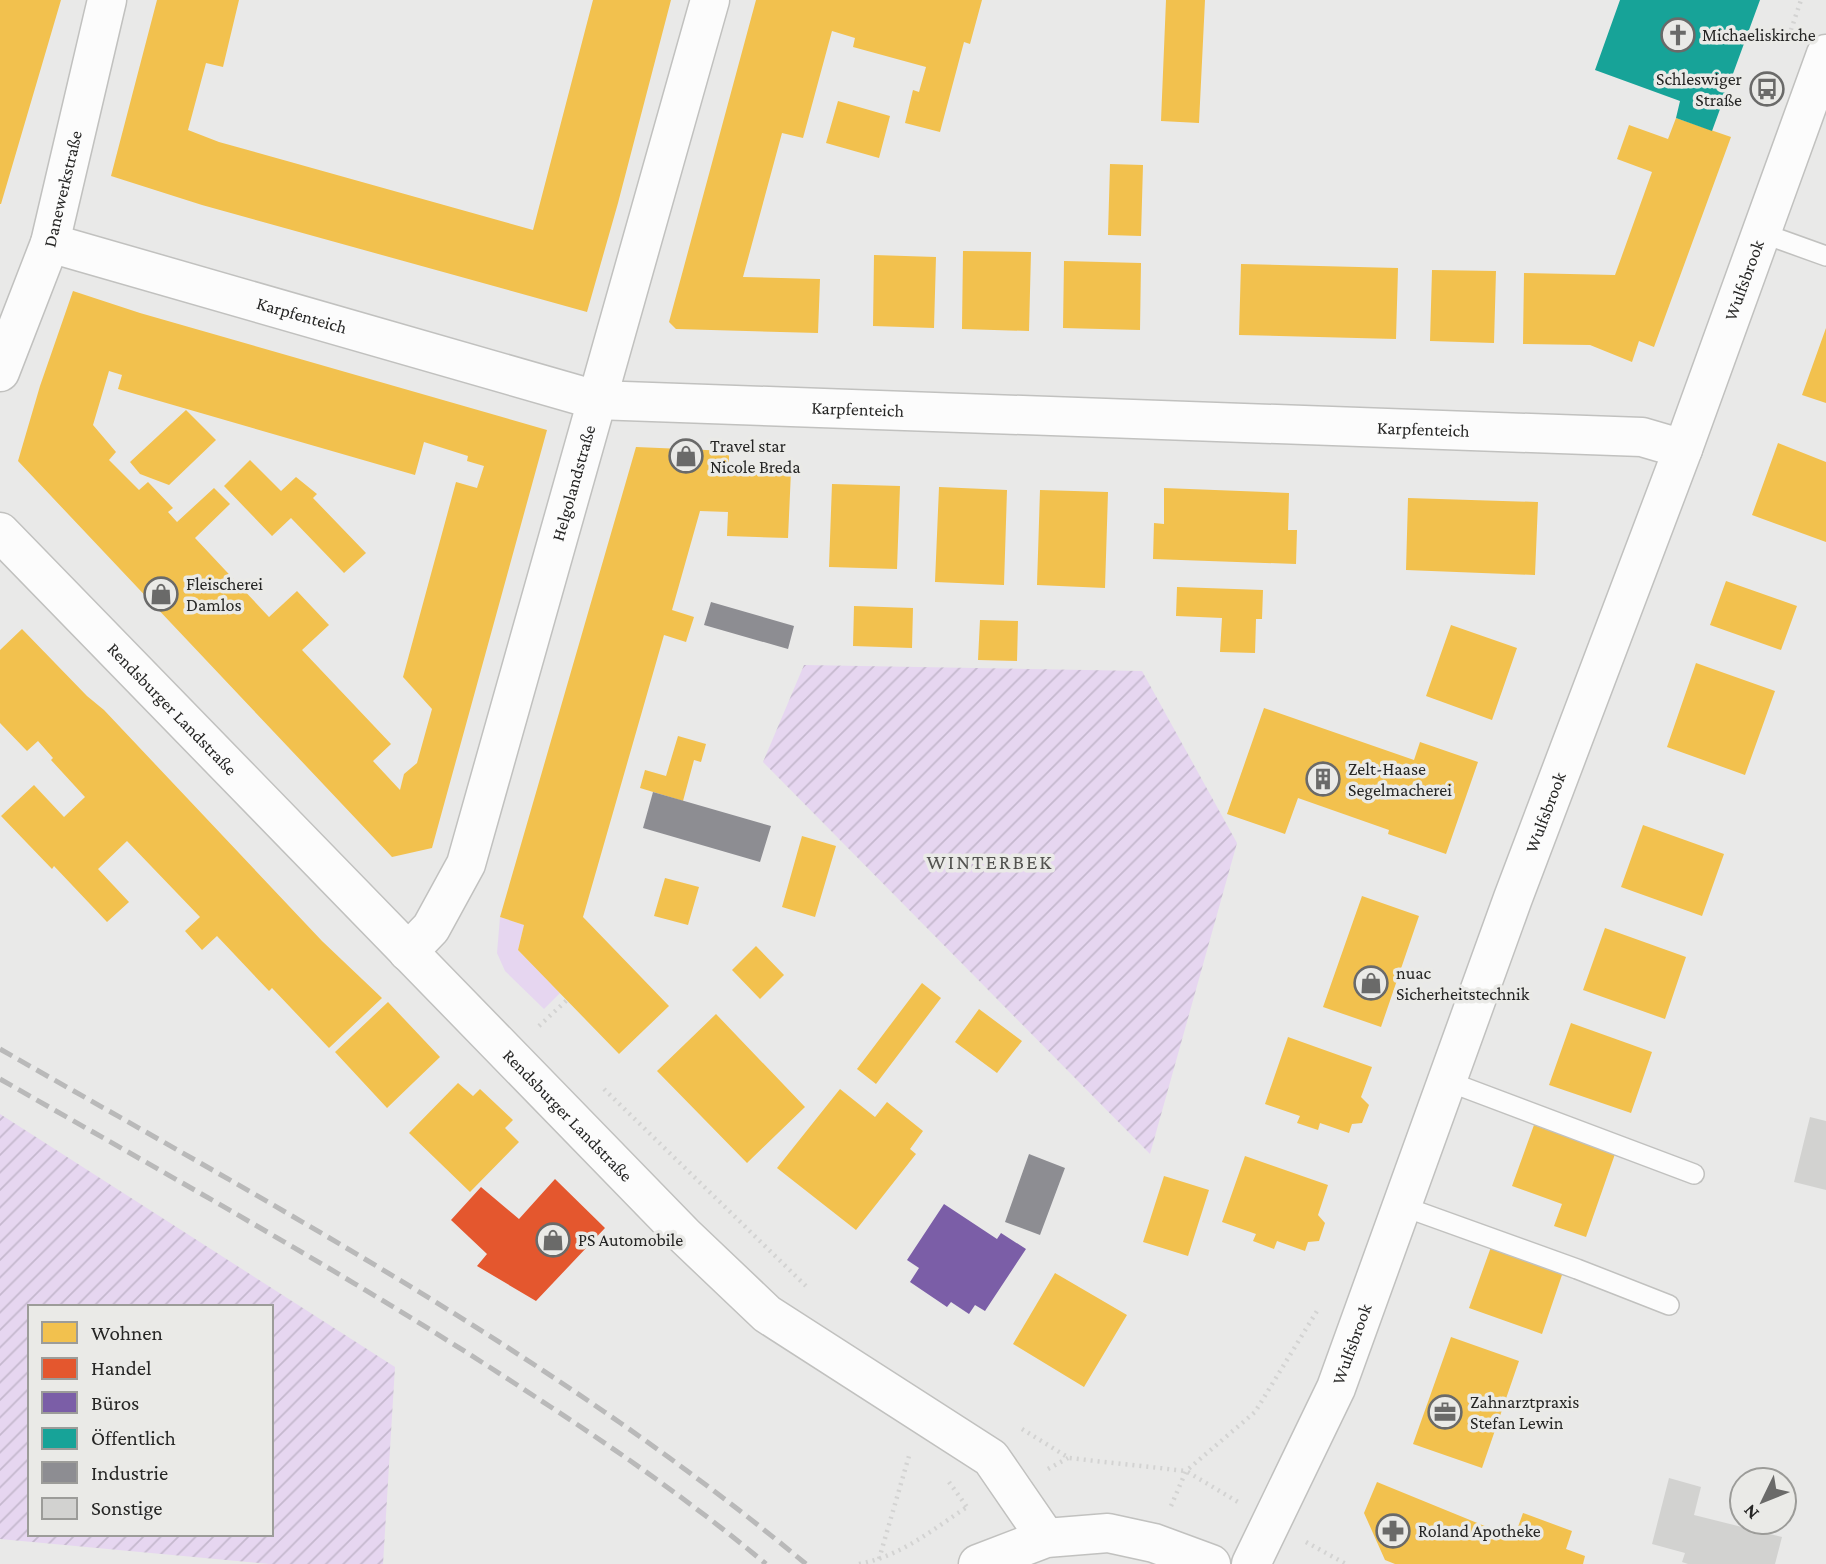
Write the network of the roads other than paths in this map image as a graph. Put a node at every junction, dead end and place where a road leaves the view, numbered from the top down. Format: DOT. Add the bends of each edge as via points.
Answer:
graph roads {
  1 [pos="107,0"];
  2 [pos="710,0"];
  3 [pos="1826,54"];
  4 [pos="1762,233"];
  5 [pos="50,243"];
  6 [pos="1826,256"];
  7 [pos="0,372"];
  8 [pos="596,400"];
  9 [pos="1683,449"];
  10 [pos="0,533"];
  11 [pos="408,952"];
  12 [pos="1447,1081"];
  13 [pos="1695,1174"];
  14 [pos="1402,1206"];
  15 [pos="1669,1305"];
  16 [pos="1046,1538"];
  17 [pos="978,1564"];
  18 [pos="1211,1564"];
  19 [pos="1251,1564"];
  1 -- 5 [label="street, Danewerkstraße"];
  2 -- 8 [label="street, Helgolandstraße"];
  3 -- 4 [label="street, Wulfsbrook"];
  4 -- 6 [label="lane"];
  4 -- 9 [label="street, Wulfsbrook"];
  5 -- 7 [label="street, Danewerkstraße"];
  5 -- 8 [label="street, Karpfenteich"];
  8 -- 9 [label="street, Karpfenteich" via="1642,437"];
  8 -- 11 [label="street, Helgolandstraße" via="466,864 431,928"];
  9 -- 12 [label="street, Wulfsbrook"];
  10 -- 11 [label="street, Rendsburger Landstraße"];
  11 -- 16 [label="street, Rendsburger Landstraße" via="767,1314 991,1458"];
  12 -- 13 [label="lane"];
  12 -- 14 [label="street, Wulfsbrook"];
  14 -- 15 [label="lane"];
  14 -- 19 [label="street, Wulfsbrook" via="1336,1388"];
  16 -- 17 [label="street"];
  16 -- 18 [label="street" via="1108,1533 1154,1543"];
}
